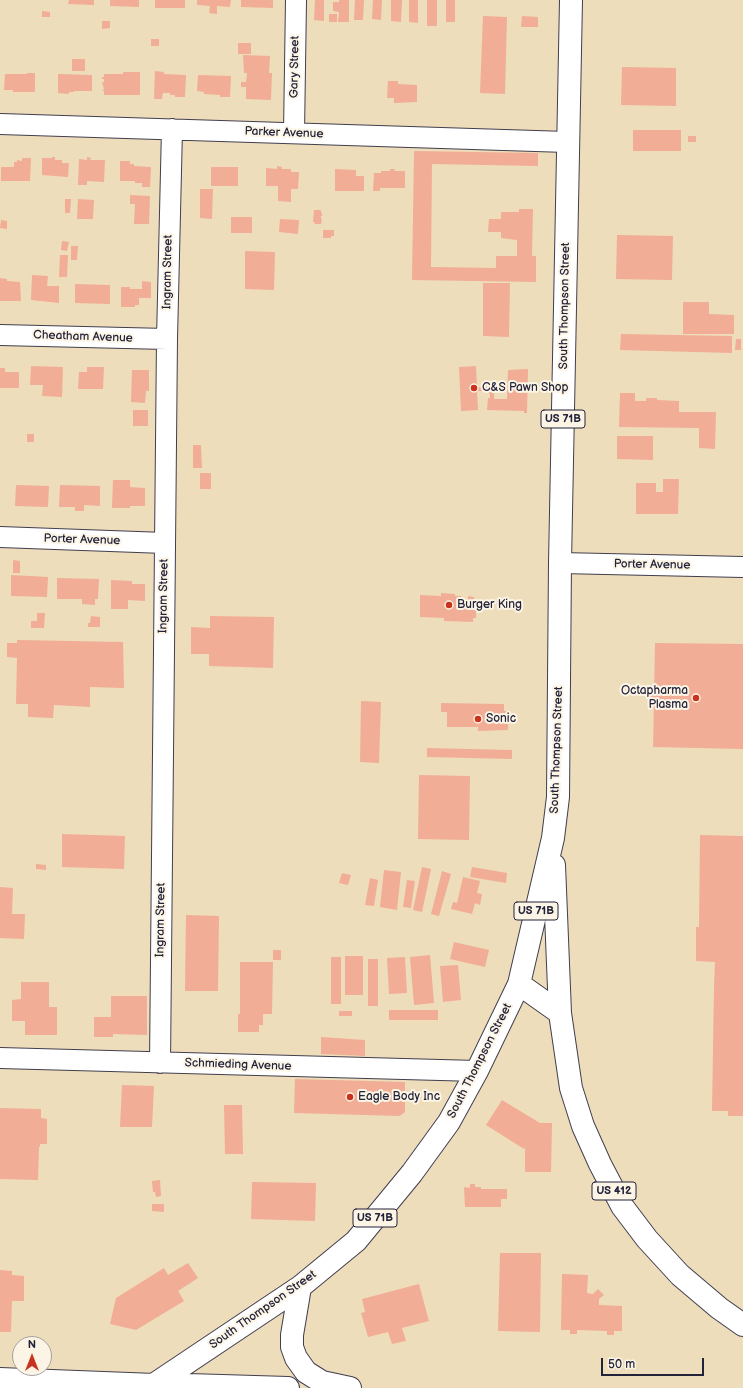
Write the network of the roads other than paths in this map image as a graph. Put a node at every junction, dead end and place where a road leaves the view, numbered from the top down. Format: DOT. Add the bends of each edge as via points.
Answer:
graph roads {
  1 [pos="296,0"];
  2 [pos="571,0"];
  3 [pos="0,124"];
  4 [pos="172,129"];
  5 [pos="294,133"];
  6 [pos="567,142"];
  7 [pos="0,335"];
  8 [pos="167,340"];
  9 [pos="0,537"];
  10 [pos="164,543"];
  11 [pos="560,563"];
  12 [pos="743,567"];
  13 [pos="553,838"];
  14 [pos="519,984"];
  15 [pos="560,1012"];
  16 [pos="0,1058"];
  17 [pos="160,1063"];
  18 [pos="477,1071"];
  19 [pos="300,1287"];
  20 [pos="743,1325"];
  21 [pos="0,1378"];
  22 [pos="152,1386"];
  23 [pos="288,1388"];
  24 [pos="350,1388"];
  1 -- 5 [label="street, Gary Street"];
  2 -- 6 [label="highway, South Thompson Street / US 71B"];
  3 -- 4 [label="street, Parker Avenue"];
  4 -- 5 [label="street, Parker Avenue"];
  4 -- 8 [label="street, Ingram Street"];
  5 -- 6 [label="street, Parker Avenue"];
  6 -- 11 [label="highway, South Thompson Street / US 71B"];
  7 -- 8 [label="street, Cheatham Avenue"];
  8 -- 10 [label="street, Ingram Street"];
  9 -- 10 [label="street, Porter Avenue"];
  10 -- 17 [label="street, Ingram Street"];
  11 -- 12 [label="street, Porter Avenue"];
  11 -- 13 [label="highway, South Thompson Street / US 71B" via="558,797"];
  13 -- 14 [label="highway, South Thompson Street / US 71B"];
  13 -- 15 [label="highway, US 412"];
  14 -- 15 [label="highway"];
  14 -- 18 [label="highway, South Thompson Street / US 71B"];
  15 -- 20 [label="highway, US 412" via="572,1088 583,1126 622,1206 646,1239 680,1275"];
  16 -- 17 [label="street, Schmieding Avenue"];
  17 -- 18 [label="street, Schmieding Avenue"];
  18 -- 19 [label="highway, South Thompson Street / US 71B" via="449,1122 412,1173 356,1241"];
  19 -- 22 [label="highway, South Thompson Street / US 71B"];
  19 -- 24 [label="highway" via="292,1335 292,1347 296,1358 306,1372 322,1382"];
  21 -- 22 [label="street"];
  22 -- 23 [label="highway"];
}
